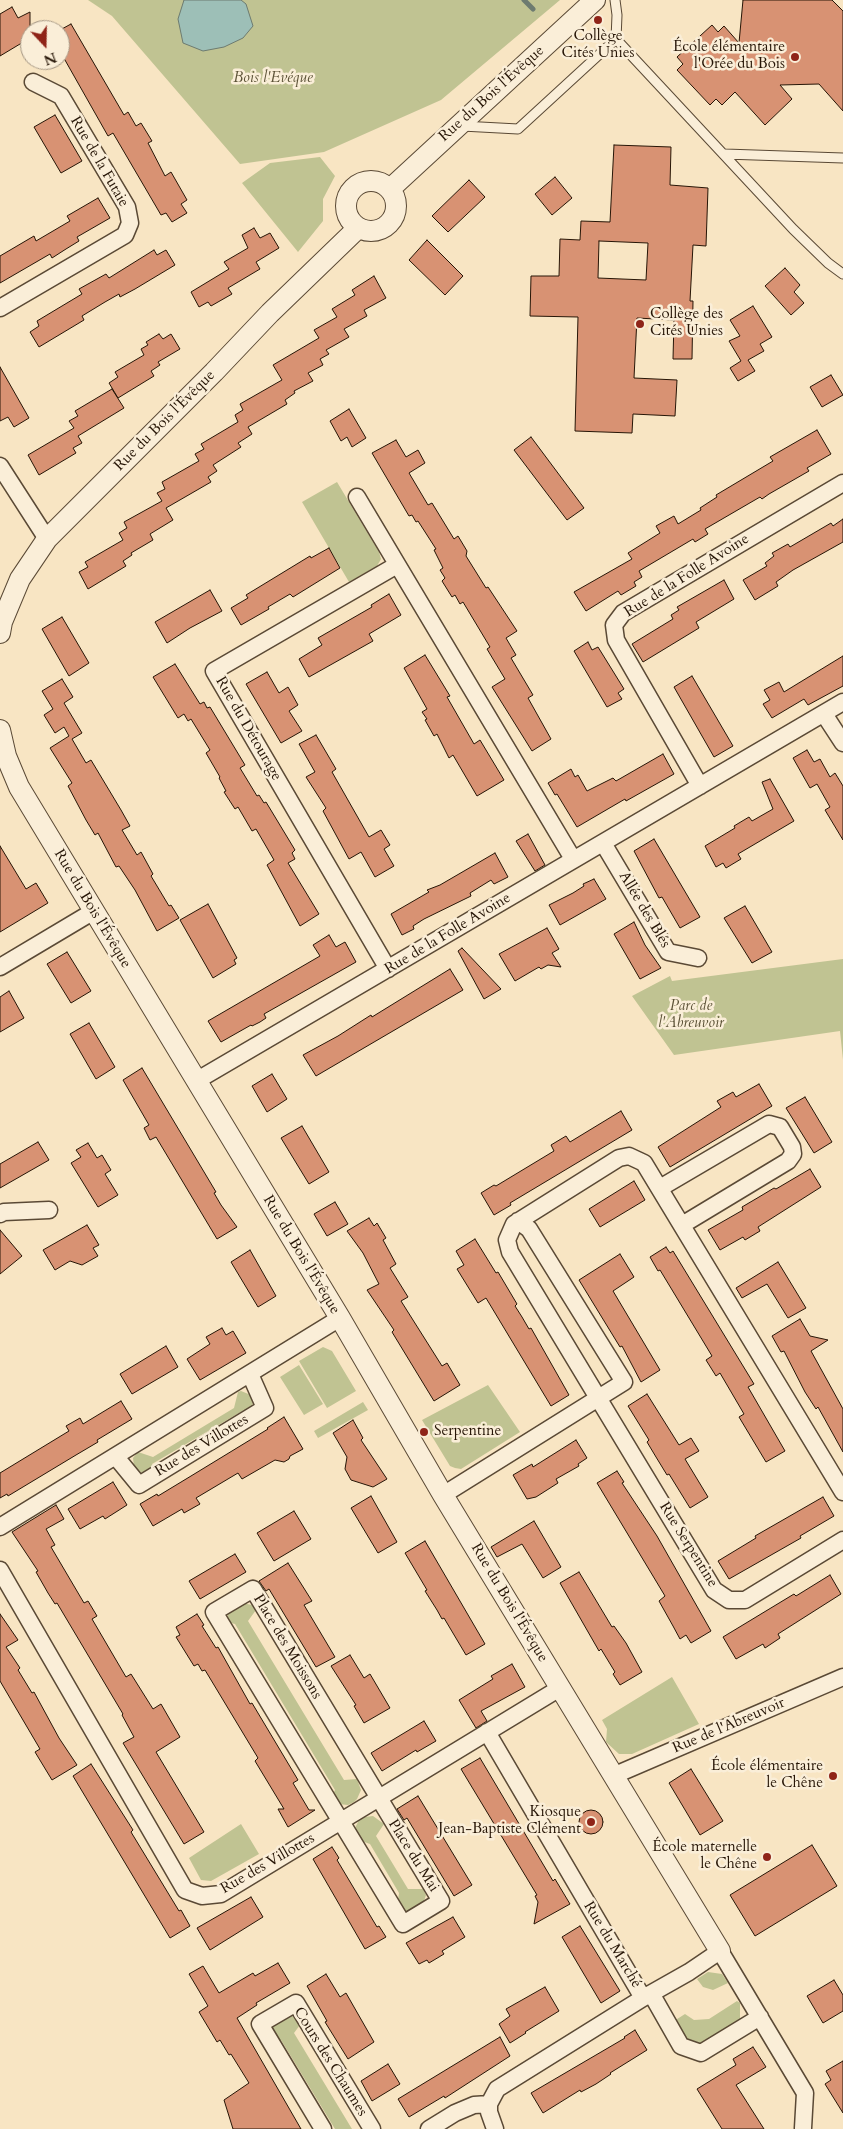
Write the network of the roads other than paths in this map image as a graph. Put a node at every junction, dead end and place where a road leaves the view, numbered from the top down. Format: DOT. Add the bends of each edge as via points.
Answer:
graph roads {
  1 [pos="595,0"];
  2 [pos="615,0"];
  3 [pos="616,39"];
  4 [pos="33,82"];
  5 [pos="457,126"];
  6 [pos="725,154"];
  7 [pos="843,158"];
  8 [pos="390,189"];
  9 [pos="358,228"];
  10 [pos="843,274"];
  11 [pos="0,308"];
  12 [pos="0,466"];
  13 [pos="843,483"];
  14 [pos="357,497"];
  15 [pos="47,539"];
  16 [pos="397,565"];
  17 [pos="0,633"];
  18 [pos="843,702"];
  19 [pos="824,714"];
  20 [pos="0,730"];
  21 [pos="843,743"];
  22 [pos="700,786"];
  23 [pos="603,842"];
  24 [pos="573,859"];
  25 [pos="94,912"];
  26 [pos="698,958"];
  27 [pos="0,967"];
  28 [pos="388,969"];
  29 [pos="196,1081"];
  30 [pos="660,1188"];
  31 [pos="49,1210"];
  32 [pos="0,1214"];
  33 [pos="518,1221"];
  34 [pos="682,1226"];
  35 [pos="340,1318"];
  36 [pos="250,1374"];
  37 [pos="599,1399"];
  38 [pos="116,1457"];
  39 [pos="843,1492"];
  40 [pos="443,1495"];
  41 [pos="0,1527"];
  42 [pos="843,1540"];
  43 [pos="0,1570"];
  44 [pos="843,1677"];
  45 [pos="560,1688"];
  46 [pos="487,1732"];
  47 [pos="615,1775"];
  48 [pos="378,1799"];
  49 [pos="340,1821"];
  50 [pos="720,1950"];
  51 [pos="647,1996"];
  52 [pos="760,2017"];
  53 [pos="489,2104"];
  54 [pos="803,2128"];
  55 [pos="323,2129"];
  56 [pos="372,2129"];
  57 [pos="429,2129"];
  58 [pos="495,2129"];
  1 -- 5 [label="street, Rue du Bois l'Évêque"];
  2 -- 3 [label="lane"];
  3 -- 5 [label="lane" via="518,129"];
  3 -- 6 [label="lane"];
  4 -- 11 [label="street, Rue de la Futaie" via="61,96 127,206 130,223 125,236"];
  5 -- 8 [label="street, Rue du Bois l'Évêque"];
  6 -- 7 [label="lane"];
  6 -- 10 [label="lane" via="793,229"];
  8 -- 9 [label="street" via="396,204 393,219 374,232"];
  8 -- 9 [label="street" via="375,181 352,190 347,198 347,215"];
  9 -- 15 [label="street, Rue du Bois l'Évêque"];
  12 -- 15 [label="street"];
  13 -- 22 [label="street, Rue de la Folle Avoine" via="623,613 614,625 616,640"];
  14 -- 16 [label="street"];
  15 -- 17 [label="street, Rue du Bois l'Évêque" via="20,579"];
  16 -- 24 [label="street"];
  16 -- 28 [label="street, Rue du Détourage" via="214,671"];
  18 -- 19 [label="street, Rue de la Folle Avoine"];
  19 -- 21 [label="street"];
  19 -- 22 [label="street, Rue de la Folle Avoine"];
  20 -- 25 [label="street, Rue du Bois l'Évêque" via="19,788"];
  22 -- 23 [label="street, Rue de la Folle Avoine"];
  23 -- 24 [label="street, Rue de la Folle Avoine"];
  23 -- 26 [label="street, Allée des Blés" via="668,952"];
  24 -- 28 [label="street, Rue de la Folle Avoine"];
  25 -- 27 [label="street"];
  25 -- 29 [label="street, Rue du Bois l'Évêque"];
  28 -- 29 [label="street, Rue de la Folle Avoine"];
  29 -- 35 [label="street, Rue du Bois l'Évêque"];
  30 -- 33 [label="street" via="644,1163 629,1156 620,1158"];
  30 -- 34 [label="street"];
  30 -- 34 [label="street" via="769,1124 780,1127 792,1147 788,1161"];
  31 -- 32 [label="street"];
  33 -- 37 [label="street, Rue Serpentine" via="508,1234 510,1252"];
  33 -- 37 [label="street" via="529,1229 624,1382"];
  34 -- 39 [label="street"];
  35 -- 36 [label="street"];
  35 -- 40 [label="street, Rue du Bois l'Évêque"];
  36 -- 38 [label="street"];
  36 -- 38 [label="street, Rue des Villottes" via="265,1408 139,1484"];
  37 -- 40 [label="street"];
  37 -- 42 [label="street, Rue Serpentine" via="720,1596 729,1600 745,1600"];
  38 -- 41 [label="street"];
  40 -- 45 [label="street, Rue du Bois l'Évêque"];
  43 -- 49 [label="street, Rue des Villottes" via="185,1890 202,1896 221,1894"];
  44 -- 47 [label="street, Rue de l'Abreuvoir"];
  45 -- 46 [label="street, Rue des Villottes"];
  45 -- 47 [label="street, Rue du Bois l'Évêque"];
  46 -- 48 [label="street, Rue des Villottes"];
  46 -- 51 [label="street, Rue du Marché"];
  47 -- 50 [label="street, Rue du Bois l'Évêque"];
  48 -- 49 [label="street, Rue des Villottes"];
  48 -- 49 [label="street, Place du Mai" via="441,1901 403,1924"];
  48 -- 49 [label="street, Place des Moissons" via="253,1589 214,1612"];
  50 -- 51 [label="street"];
  50 -- 52 [label="street"];
  51 -- 52 [label="street" via="681,2046 701,2053"];
  51 -- 53 [label="street, Rue du Marché" via="511,2079 497,2089"];
  52 -- 54 [label="street" via="805,2093"];
  53 -- 57 [label="street" via="462,2111"];
  53 -- 58 [label="street" via="488,2112"];
  55 -- 56 [label="street, Cours des Chaumes" via="260,2024 296,2003"];
}
